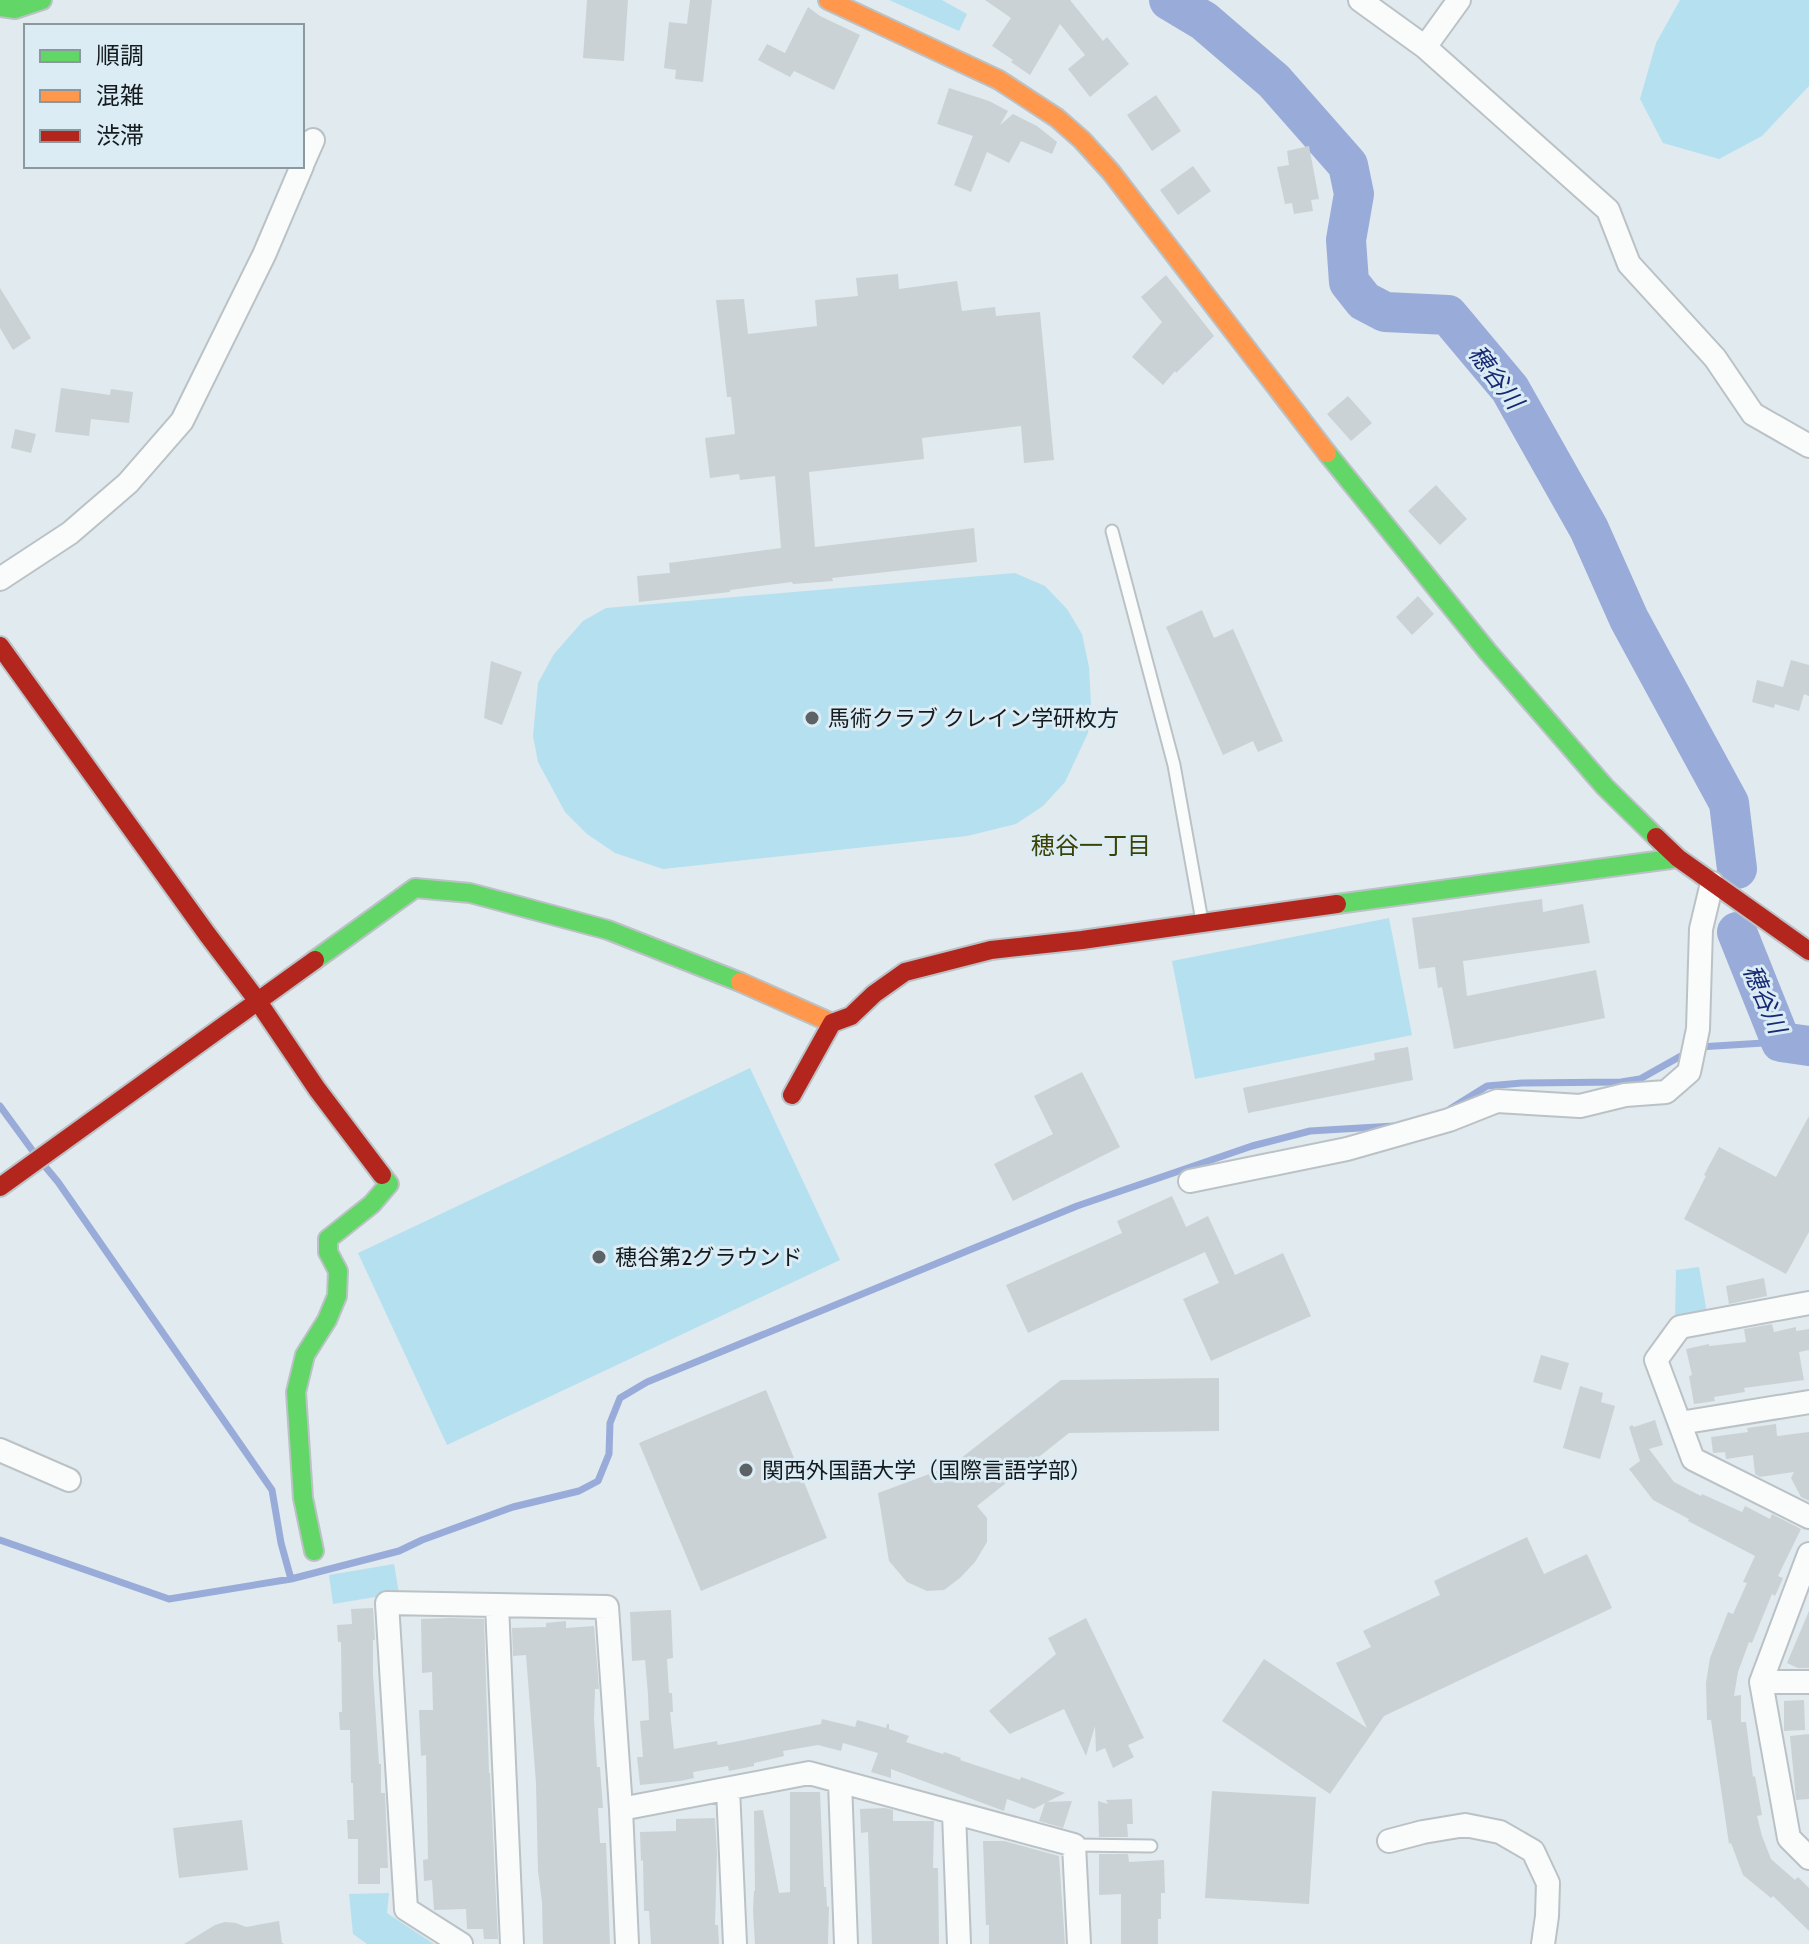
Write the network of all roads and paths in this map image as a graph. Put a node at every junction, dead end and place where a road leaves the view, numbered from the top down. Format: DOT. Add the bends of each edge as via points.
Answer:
graph roads {
  1 [pos="42,0"];
  2 [pos="828,0"];
  3 [pos="1360,0"];
  4 [pos="1459,0"];
  5 [pos="0,7"];
  6 [pos="1425,47"];
  7 [pos="313,140"];
  8 [pos="304,161"];
  9 [pos="301,168"];
  10 [pos="1809,446"];
  11 [pos="1112,531"];
  12 [pos="0,579"];
  13 [pos="0,646"];
  14 [pos="1678,858"];
  15 [pos="1712,883"];
  16 [pos="1202,922"];
  17 [pos="1809,951"];
  18 [pos="257,1000"];
  19 [pos="832,1023"];
  20 [pos="792,1095"];
  21 [pos="1190,1181"];
  22 [pos="0,1187"];
  23 [pos="1809,1303"];
  24 [pos="1809,1402"];
  25 [pos="1680,1423"];
  26 [pos="0,1450"];
  27 [pos="69,1480"];
  28 [pos="1809,1517"];
  29 [pos="314,1551"];
  30 [pos="1809,1554"];
  31 [pos="497,1605"];
  32 [pos="1761,1682"];
  33 [pos="1809,1682"];
  34 [pos="840,1782"];
  35 [pos="728,1789"];
  36 [pos="621,1809"];
  37 [pos="954,1813"];
  38 [pos="1389,1841"];
  39 [pos="1074,1845"];
  40 [pos="1151,1846"];
  41 [pos="1809,1858"];
  42 [pos="461,1944"];
  43 [pos="512,1944"];
  44 [pos="627,1944"];
  45 [pos="735,1944"];
  46 [pos="846,1944"];
  47 [pos="959,1944"];
  48 [pos="1079,1944"];
  49 [pos="1543,1944"];
  1 -- 5 [label="street" via="15,9"];
  2 -- 14 [label="street" via="999,80 1082,140 1488,652 1605,787"];
  3 -- 6 [label="street"];
  4 -- 6 [label="street"];
  6 -- 10 [label="street" via="1608,210 1629,264 1715,358 1753,414"];
  7 -- 8 [label="street"];
  9 -- 12 [label="street" via="182,421 128,483 70,533"];
  11 -- 16 [label="lane" via="1174,765"];
  13 -- 18 [label="street"];
  14 -- 15 [label="street"];
  14 -- 16 [label="street"];
  15 -- 17 [label="street"];
  15 -- 21 [label="street" via="1701,929 1698,1029 1689,1072 1666,1092 1580,1106 1497,1101 1347,1149"];
  16 -- 19 [label="street" via="991,950 905,972 851,1016"];
  18 -- 19 [label="street" via="415,888 470,893 608,930"];
  18 -- 22 [label="street"];
  18 -- 29 [label="street" via="389,1184 328,1239 338,1271 337,1296 305,1355 296,1392 303,1498"];
  19 -- 20 [label="street"];
  23 -- 25 [label="street" via="1680,1327 1656,1360"];
  24 -- 25 [label="street"];
  25 -- 28 [label="street" via="1693,1459"];
  26 -- 27 [label="street"];
  30 -- 32 [label="street"];
  31 -- 36 [label="street" via="607,1607"];
  31 -- 42 [label="street" via="387,1603 406,1909"];
  31 -- 43 [label="street"];
  32 -- 33 [label="street"];
  32 -- 41 [label="street" via="1789,1838"];
  34 -- 35 [label="street" via="809,1773"];
  34 -- 37 [label="street"];
  34 -- 46 [label="street"];
  35 -- 36 [label="street"];
  35 -- 45 [label="street"];
  36 -- 44 [label="street"];
  37 -- 39 [label="street"];
  37 -- 47 [label="street"];
  38 -- 49 [label="street" via="1465,1825 1500,1832 1533,1851 1548,1883"];
  39 -- 40 [label="lane"];
  39 -- 48 [label="street"];
}
